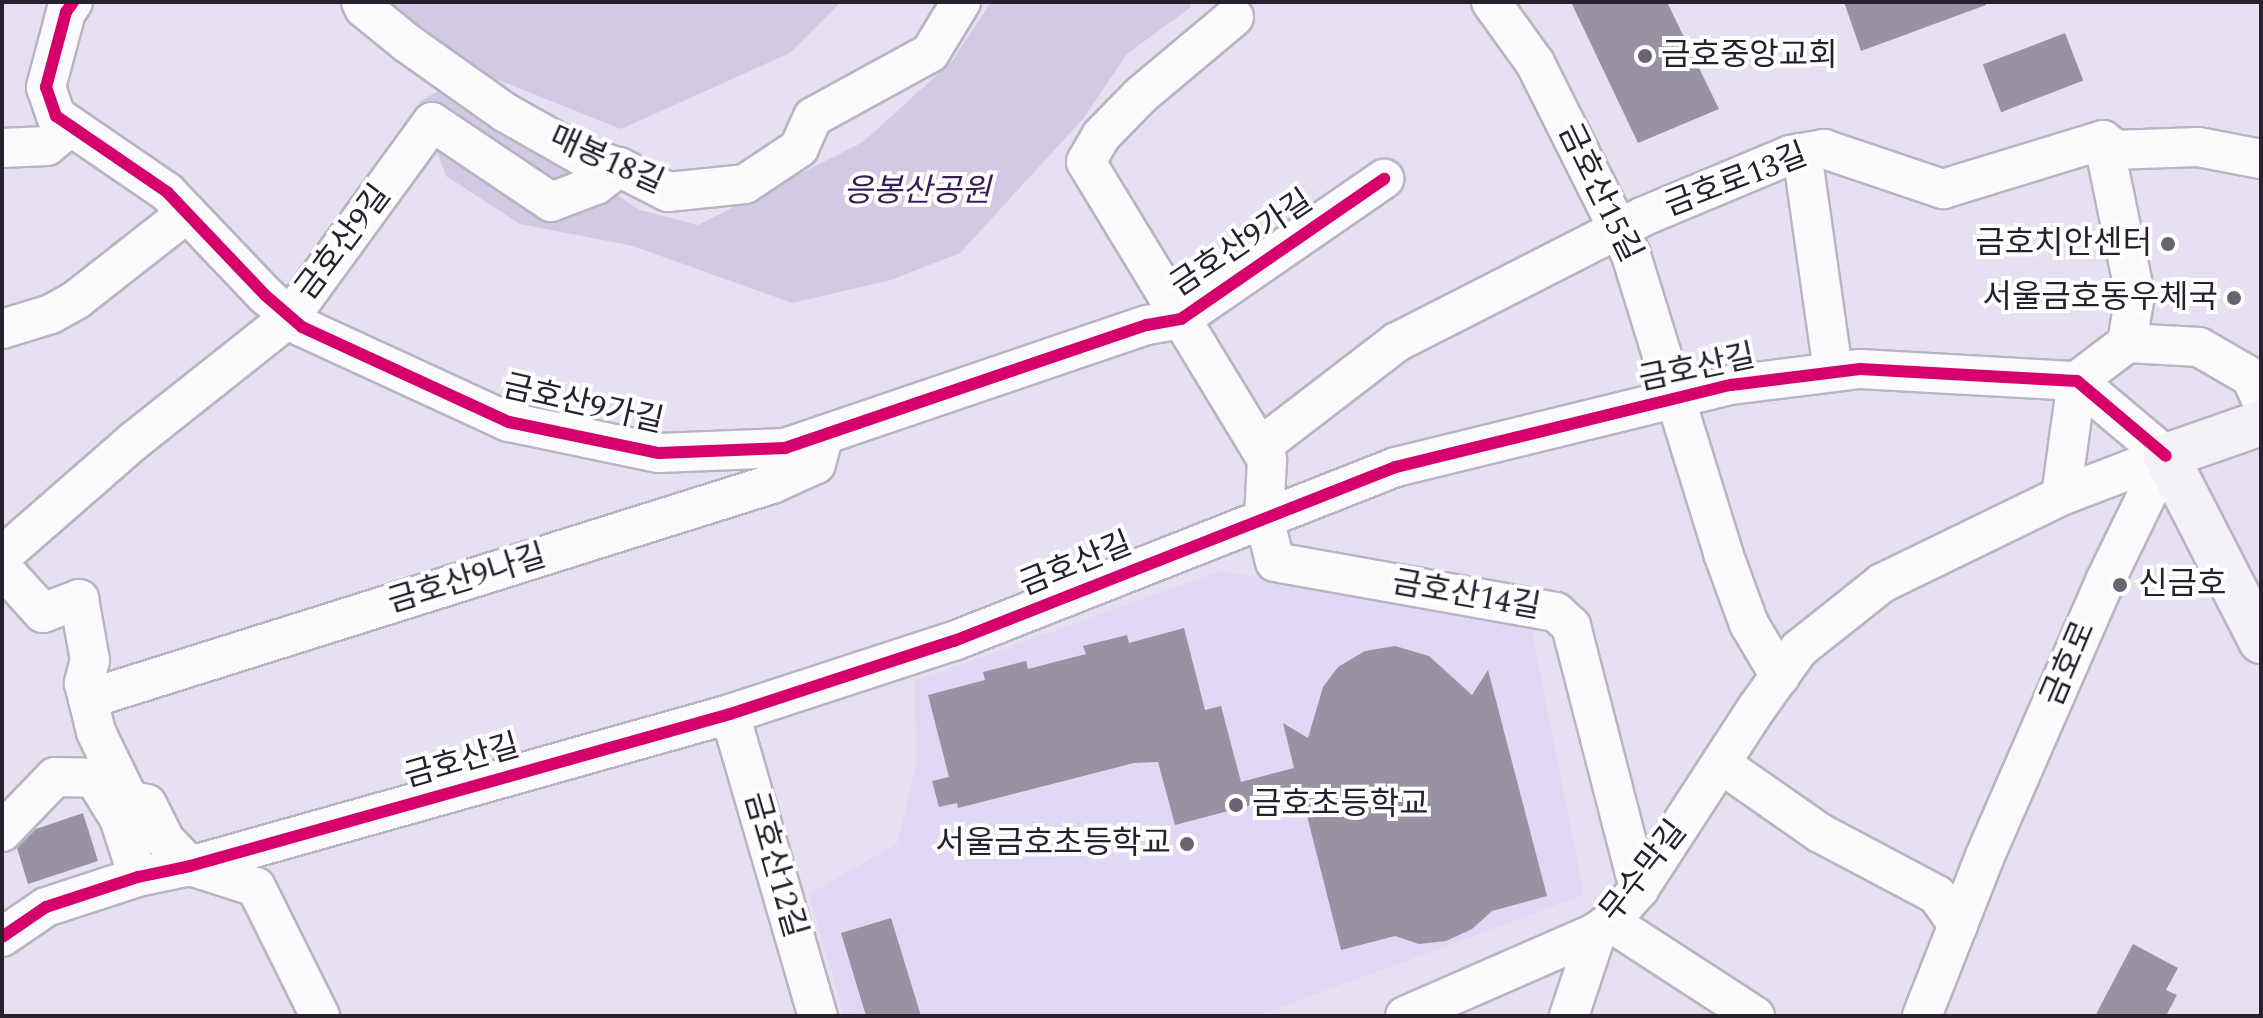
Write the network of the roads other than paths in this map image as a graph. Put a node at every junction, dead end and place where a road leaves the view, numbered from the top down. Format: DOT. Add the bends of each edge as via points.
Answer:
graph roads {
  1 [pos="361,2"];
  2 [pos="961,2"];
  3 [pos="1491,2"];
  4 [pos="63,5"];
  5 [pos="1234,17"];
  6 [pos="71,126"];
  7 [pos="2103,140"];
  8 [pos="2,148"];
  9 [pos="1802,153"];
  10 [pos="2261,159"];
  11 [pos="619,167"];
  12 [pos="1384,179"];
  13 [pos="187,213"];
  14 [pos="1619,229"];
  15 [pos="290,317"];
  16 [pos="1181,319"];
  17 [pos="2,329"];
  18 [pos="2127,343"];
  19 [pos="1833,372"];
  20 [pos="2077,381"];
  21 [pos="1678,398"];
  22 [pos="2261,399"];
  23 [pos="2261,423"];
  24 [pos="824,435"];
  25 [pos="1260,447"];
  26 [pos="2166,456"];
  27 [pos="2061,496"];
  28 [pos="1264,518"];
  29 [pos="2,556"];
  30 [pos="2,568"];
  31 [pos="2261,641"];
  32 [pos="1780,676"];
  33 [pos="88,699"];
  34 [pos="730,714"];
  35 [pos="1721,764"];
  36 [pos="2,832"];
  37 [pos="190,866"];
  38 [pos="138,877"];
  39 [pos="1639,889"];
  40 [pos="1958,925"];
  41 [pos="1603,927"];
  42 [pos="2,937"];
  43 [pos="320,1016"];
  44 [pos="818,1016"];
  45 [pos="1405,1016"];
  46 [pos="1569,1016"];
  47 [pos="1755,1016"];
  48 [pos="1922,1016"];
  1 -- 11 [label="street, 매봉18길" via="407,43 506,113 582,156"];
  2 -- 11 [label="street, 매봉18길" via="930,53 813,117 799,148 745,184 668,192"];
  3 -- 14 [label="street, 금호산15길" via="1535,63"];
  4 -- 6 [label="street, 금호산9가길" via="46,87 56,116"];
  5 -- 16 [label="street, 금호산9가길" via="1140,96 1101,136 1086,162"];
  6 -- 8 [label="street" via="47,146"];
  6 -- 13 [label="street, 금호산9가길" via="167,192"];
  7 -- 9 [label="street, 금호로13길" via="1943,189 1824,149"];
  7 -- 10 [label="street" via="2116,150 2198,147"];
  7 -- 18 [label="street" via="2135,295"];
  9 -- 14 [label="street, 금호로13길"];
  9 -- 19 [label="street"];
  11 -- 15 [label="street, 금호산9길" via="596,185 551,202 432,122"];
  12 -- 16 [label="street, 금호산9가길"];
  13 -- 15 [label="street, 금호산9가길"];
  13 -- 17 [label="street" via="76,300"];
  14 -- 21 [label="street, 금호산15길"];
  14 -- 25 [label="street, 금호로13길" via="1397,342"];
  15 -- 24 [label="street, 금호산9가길" via="509,422 659,453 785,448"];
  15 -- 29 [label="street, 금호산9길" via="135,440"];
  16 -- 24 [label="street, 금호산9가길" via="1147,325"];
  16 -- 25 [label="street, 금호산9가길"];
  18 -- 20 [label="street"];
  18 -- 22 [label="street" via="2199,347 2251,377"];
  19 -- 20 [label="street, 금호산길"];
  19 -- 21 [label="street, 금호산길" via="1731,385"];
  20 -- 26 [label="street"];
  20 -- 27 [label="street"];
  21 -- 28 [label="street, 금호산길" via="1396,467"];
  21 -- 32 [label="street" via="1733,582 1749,624"];
  23 -- 26 [label="main road"];
  24 -- 33 [label="street, 금호산9나길" via="816,464 772,484"];
  25 -- 28 [label="street, 금호산9가길" via="1267,460"];
  26 -- 27 [label="street, 무수막길"];
  26 -- 31 [label="main road"];
  26 -- 40 [label="street, 금호로" via="2105,581"];
  27 -- 32 [label="street, 무수막길" via="1882,583 1799,649"];
  28 -- 34 [label="street, 금호산길" via="954,641"];
  28 -- 39 [label="street, 금호산14길" via="1275,562 1556,612 1571,626"];
  30 -- 33 [label="street" via="43,613 79,599 90,660 84,683"];
  32 -- 35 [label="street, 무수막길"];
  33 -- 37 [label="street" via="96,732 129,800 147,804 165,840"];
  34 -- 37 [label="street, 금호산길"];
  34 -- 44 [label="street, 금호산12길"];
  35 -- 39 [label="street, 무수막길"];
  35 -- 40 [label="street" via="1820,833 1937,895"];
  36 -- 38 [label="street" via="55,777 94,778 119,818"];
  37 -- 38 [label="street, 금호산길"];
  37 -- 43 [label="street" via="256,887"];
  38 -- 42 [label="street, 금호산길" via="46,907"];
  39 -- 41 [label="street, 무수막길"];
  40 -- 48 [label="street, 금호로"];
  41 -- 45 [label="street, 무수막길"];
  41 -- 46 [label="street"];
  41 -- 47 [label="street"];
}
